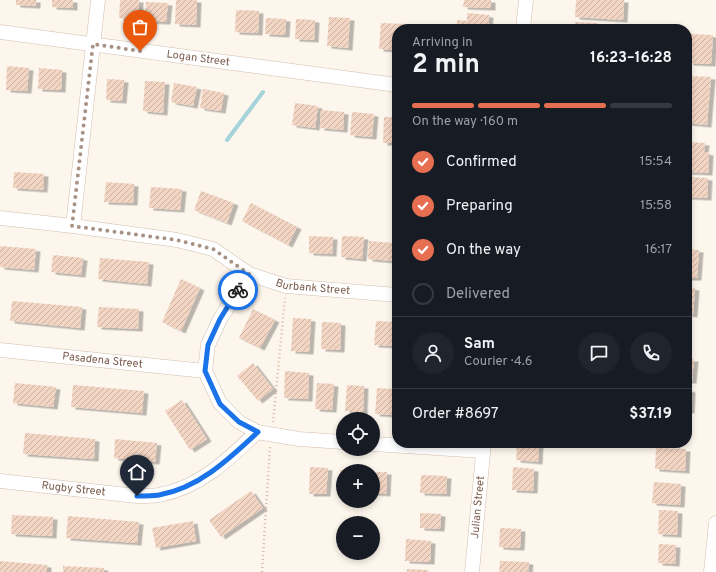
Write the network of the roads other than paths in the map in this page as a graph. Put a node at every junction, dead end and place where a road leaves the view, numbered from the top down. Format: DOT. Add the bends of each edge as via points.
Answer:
graph roads {
  1 [pos="98,0"];
  2 [pos="526,0"];
  3 [pos="524,24"];
  4 [pos="0,32"];
  5 [pos="93,44"];
  6 [pos="392,85"];
  7 [pos="0,218"];
  8 [pos="72,226"];
  9 [pos="249,274"];
  10 [pos="392,295"];
  11 [pos="0,350"];
  12 [pos="205,371"];
  13 [pos="258,432"];
  14 [pos="336,441"];
  15 [pos="380,444"];
  16 [pos="392,445"];
  17 [pos="484,448"];
  18 [pos="0,481"];
  19 [pos="716,524"];
  20 [pos="472,572"];
  21 [pos="711,572"];
  1 -- 5 [label="street"];
  2 -- 3 [label="street"];
  4 -- 5 [label="street, Logan Street"];
  5 -- 6 [label="street, Logan Street"];
  5 -- 8 [label="street"];
  7 -- 8 [label="street, Burbank Street"];
  8 -- 9 [label="street, Burbank Street" via="184,242 213,249"];
  9 -- 10 [label="street, Burbank Street" via="286,286"];
  9 -- 12 [label="street" via="220,319 208,345"];
  11 -- 12 [label="street, Pasadena Street"];
  12 -- 13 [label="street" via="220,404 239,422"];
  13 -- 14 [label="street"];
  13 -- 18 [label="street, Rugby Street" via="210,474 184,488 159,495 137,496"];
  15 -- 16 [label="street"];
  17 -- 20 [label="street, Julian Street"];
  19 -- 21 [label="street"];
}
